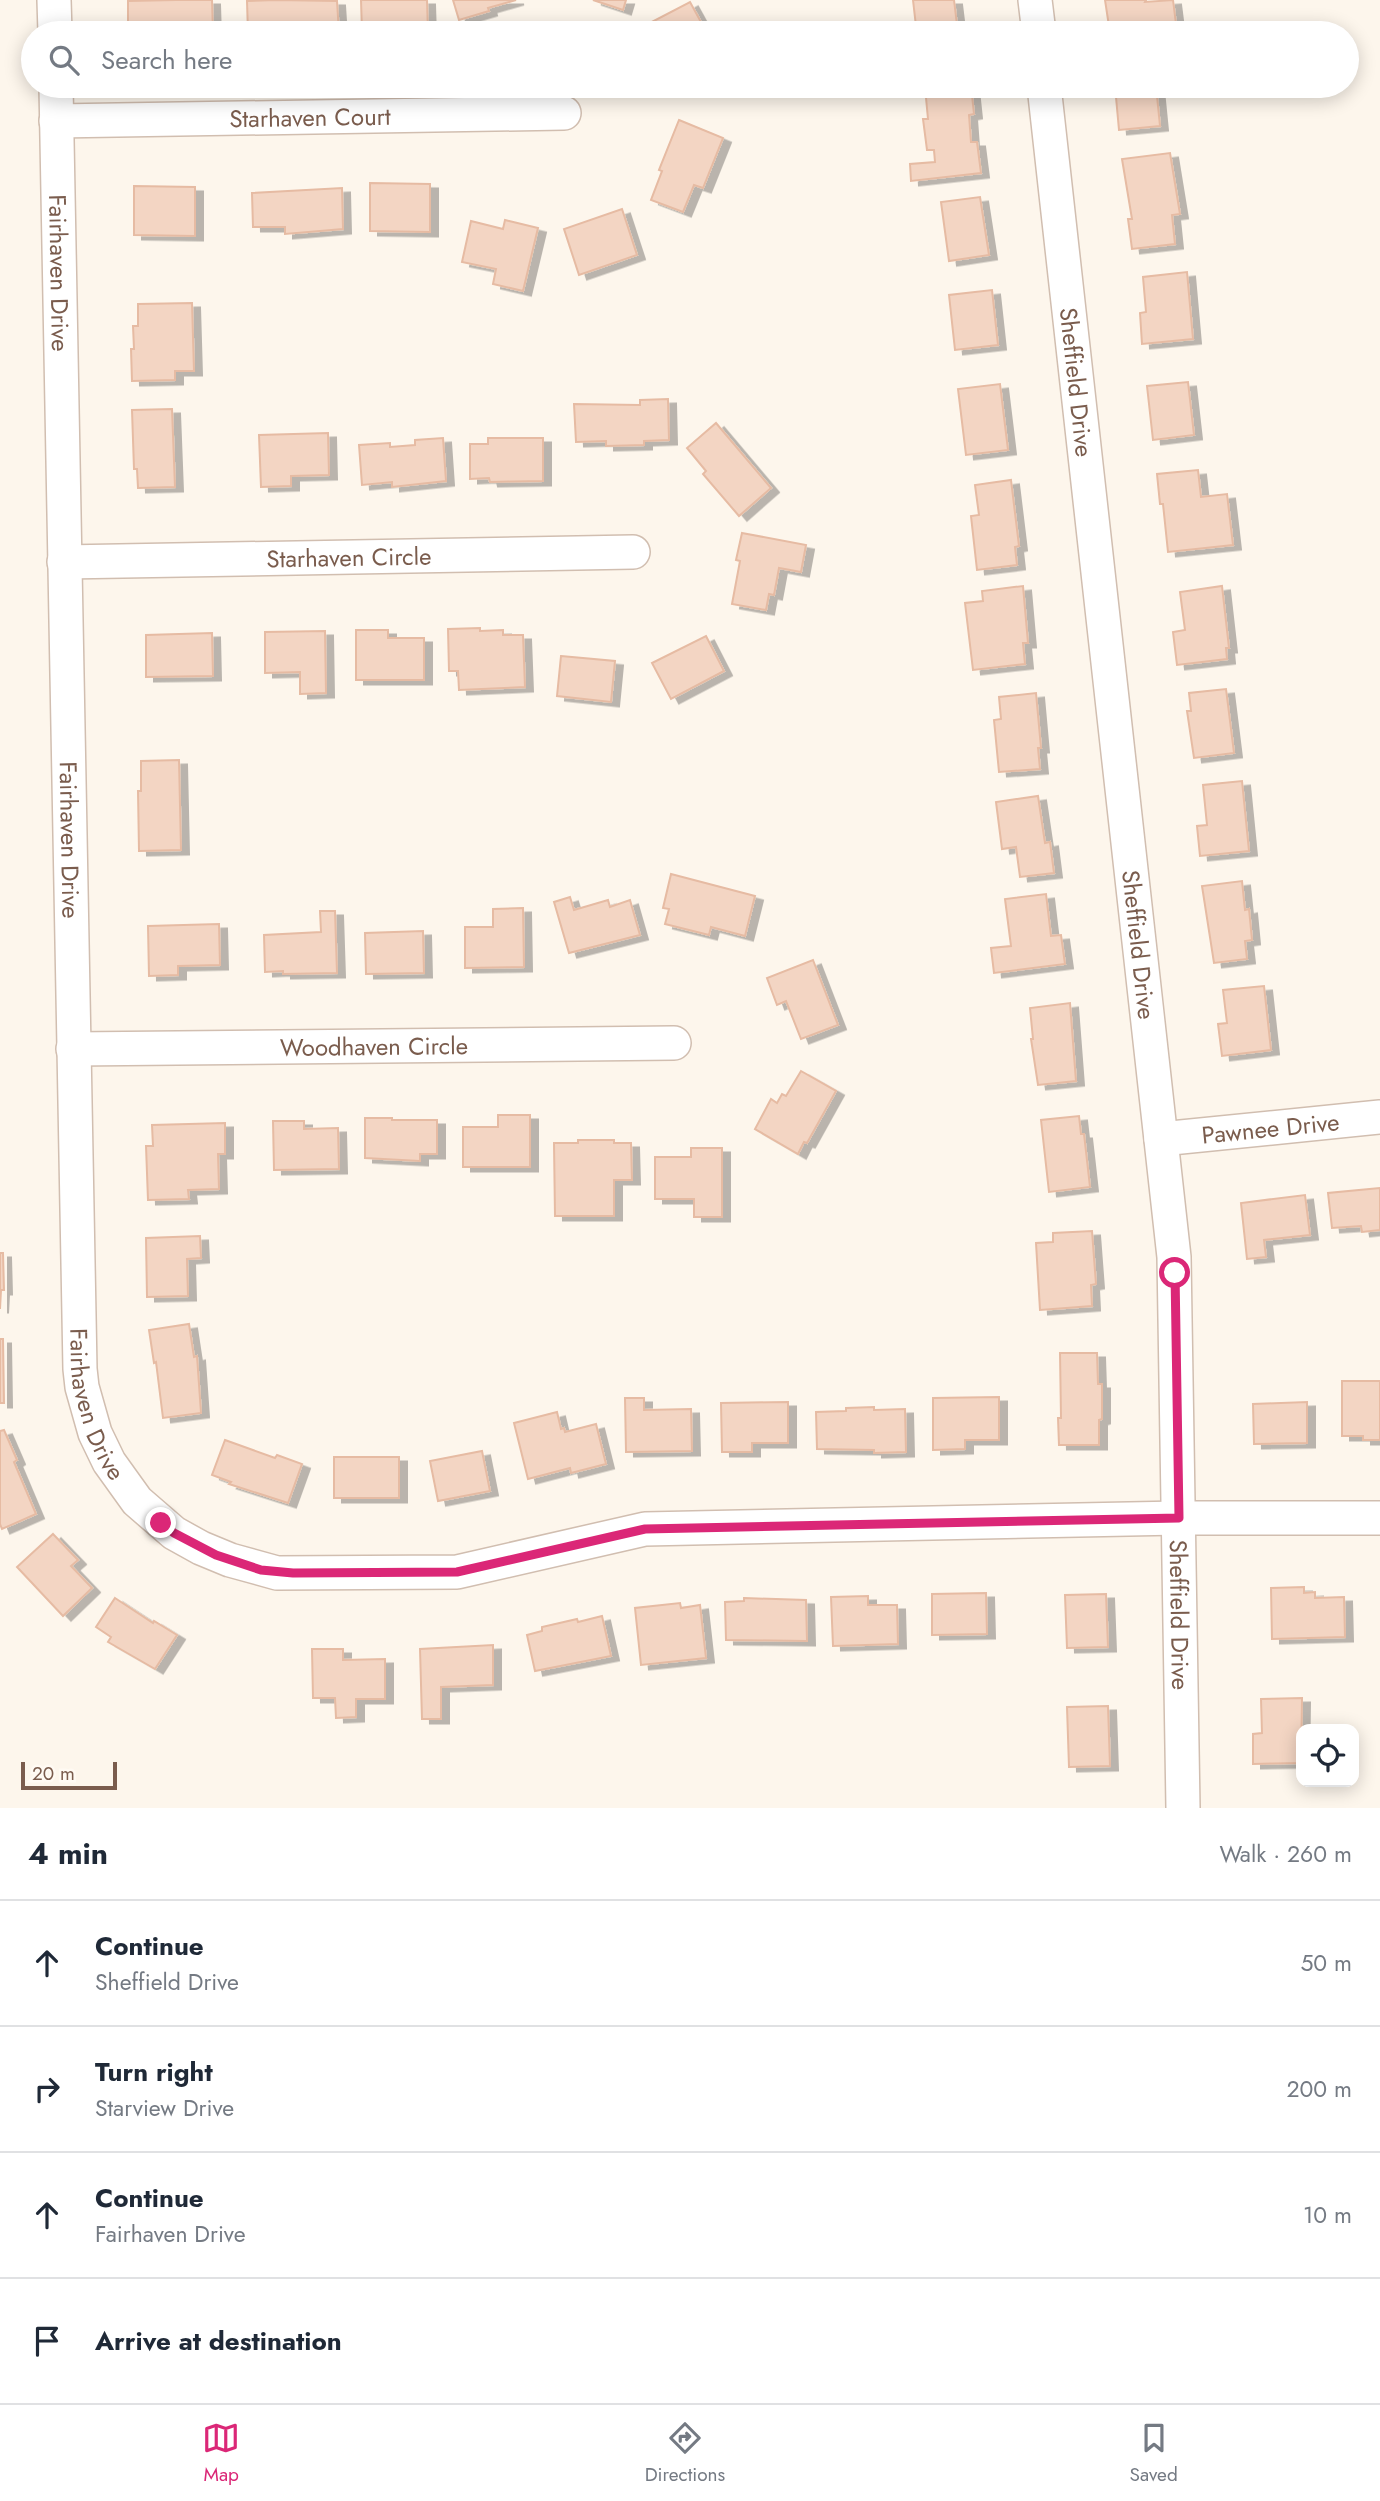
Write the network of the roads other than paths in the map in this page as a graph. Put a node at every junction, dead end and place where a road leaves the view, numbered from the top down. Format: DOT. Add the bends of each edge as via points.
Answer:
graph roads {
  1 [pos="54,0"];
  2 [pos="1035,0"];
  3 [pos="55,21"];
  4 [pos="1037,21"];
  5 [pos="56,98"];
  6 [pos="1046,98"];
  7 [pos="564,113"];
  8 [pos="56,121"];
  9 [pos="633,552"];
  10 [pos="64,562"];
  11 [pos="674,1043"];
  12 [pos="73,1049"];
  13 [pos="1380,1117"];
  14 [pos="1161,1139"];
  15 [pos="1179,1518"];
  16 [pos="1380,1518"];
  17 [pos="1183,1808"];
  1 -- 3 [label="street"];
  2 -- 4 [label="street"];
  5 -- 8 [label="street, Fairhaven Drive"];
  6 -- 14 [label="street, Sheffield Drive"];
  7 -- 8 [label="street, Starhaven Court"];
  8 -- 10 [label="street, Fairhaven Drive"];
  9 -- 10 [label="street, Starhaven Circle"];
  10 -- 12 [label="street, Fairhaven Drive"];
  11 -- 12 [label="street, Woodhaven Circle"];
  12 -- 15 [label="street, Fairhaven Drive" via="80,1369 85,1401 101,1447 127,1489 167,1528 201,1548 277,1573 457,1572 645,1529"];
  13 -- 14 [label="street, Pawnee Drive"];
  14 -- 15 [label="street, Sheffield Drive" via="1174,1257"];
  15 -- 16 [label="street, Fairhaven Drive"];
  15 -- 17 [label="street, Sheffield Drive"];
}
